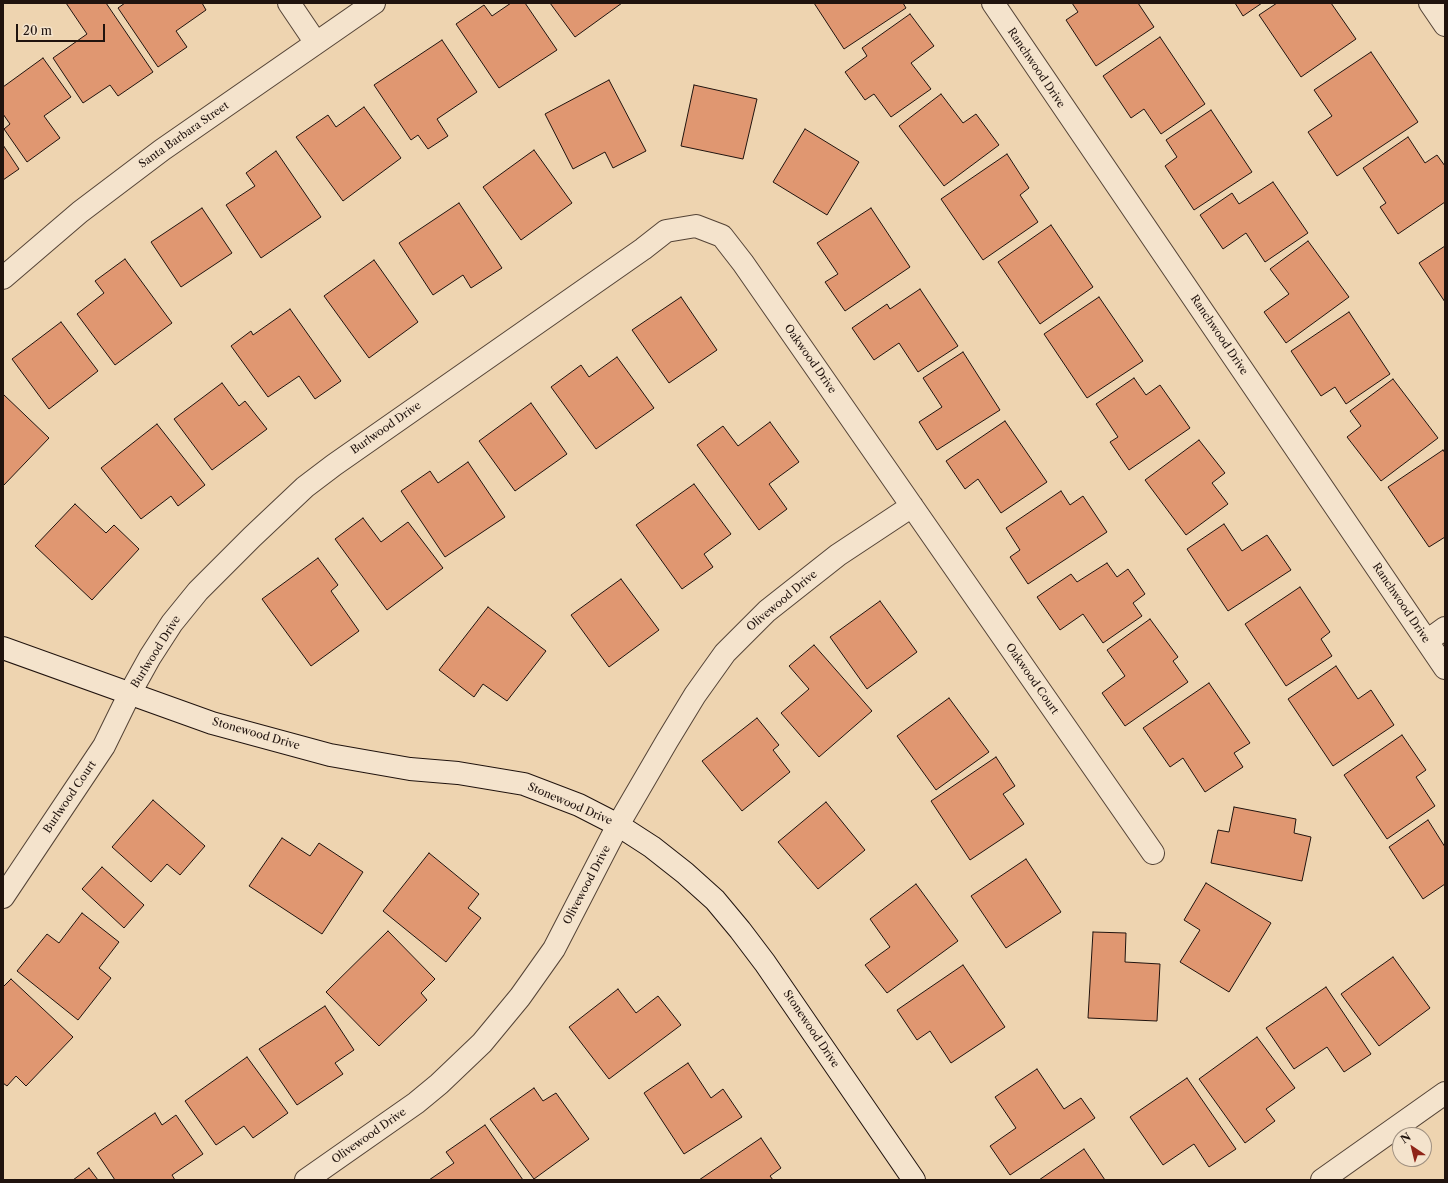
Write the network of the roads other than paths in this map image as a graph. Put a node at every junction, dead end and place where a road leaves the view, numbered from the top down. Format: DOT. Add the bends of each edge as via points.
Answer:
graph roads {
  1 [pos="289,3"];
  2 [pos="374,3"];
  3 [pos="992,3"];
  4 [pos="1430,3"];
  5 [pos="1445,25"];
  6 [pos="316,43"];
  7 [pos="696,226"];
  8 [pos="3,278"];
  9 [pos="912,506"];
  10 [pos="1445,628"];
  11 [pos="1426,641"];
  12 [pos="3,648"];
  13 [pos="1445,668"];
  14 [pos="130,693"];
  15 [pos="618,825"];
  16 [pos="1153,853"];
  17 [pos="3,897"];
  18 [pos="1445,1093"];
  19 [pos="306,1180"];
  20 [pos="914,1180"];
  21 [pos="1322,1180"];
  1 -- 6 [label="street"];
  2 -- 6 [label="street, Santa Barbara Street"];
  3 -- 11 [label="street, Ranchwood Drive"];
  4 -- 5 [label="street"];
  6 -- 8 [label="street, Santa Barbara Street" via="162,150 80,212"];
  7 -- 9 [label="street, Oakwood Drive" via="722,236 743,263"];
  7 -- 14 [label="street, Burlwood Drive" via="666,231 305,487 198,591 172,623"];
  9 -- 15 [label="street, Olivewood Drive" via="838,555 767,611 725,653 671,734"];
  9 -- 16 [label="street, Oakwood Court"];
  10 -- 11 [label="street"];
  11 -- 13 [label="street, Ranchwood Drive"];
  12 -- 14 [label="street, Stonewood Drive"];
  14 -- 15 [label="street, Stonewood Drive" via="212,723 330,755 524,784 579,805"];
  14 -- 17 [label="street, Burlwood Court" via="104,746"];
  15 -- 19 [label="street, Olivewood Drive" via="554,949 520,997 482,1043 440,1084"];
  15 -- 20 [label="street, Stonewood Drive" via="685,872 715,900 770,969"];
  18 -- 21 [label="street"];
}
